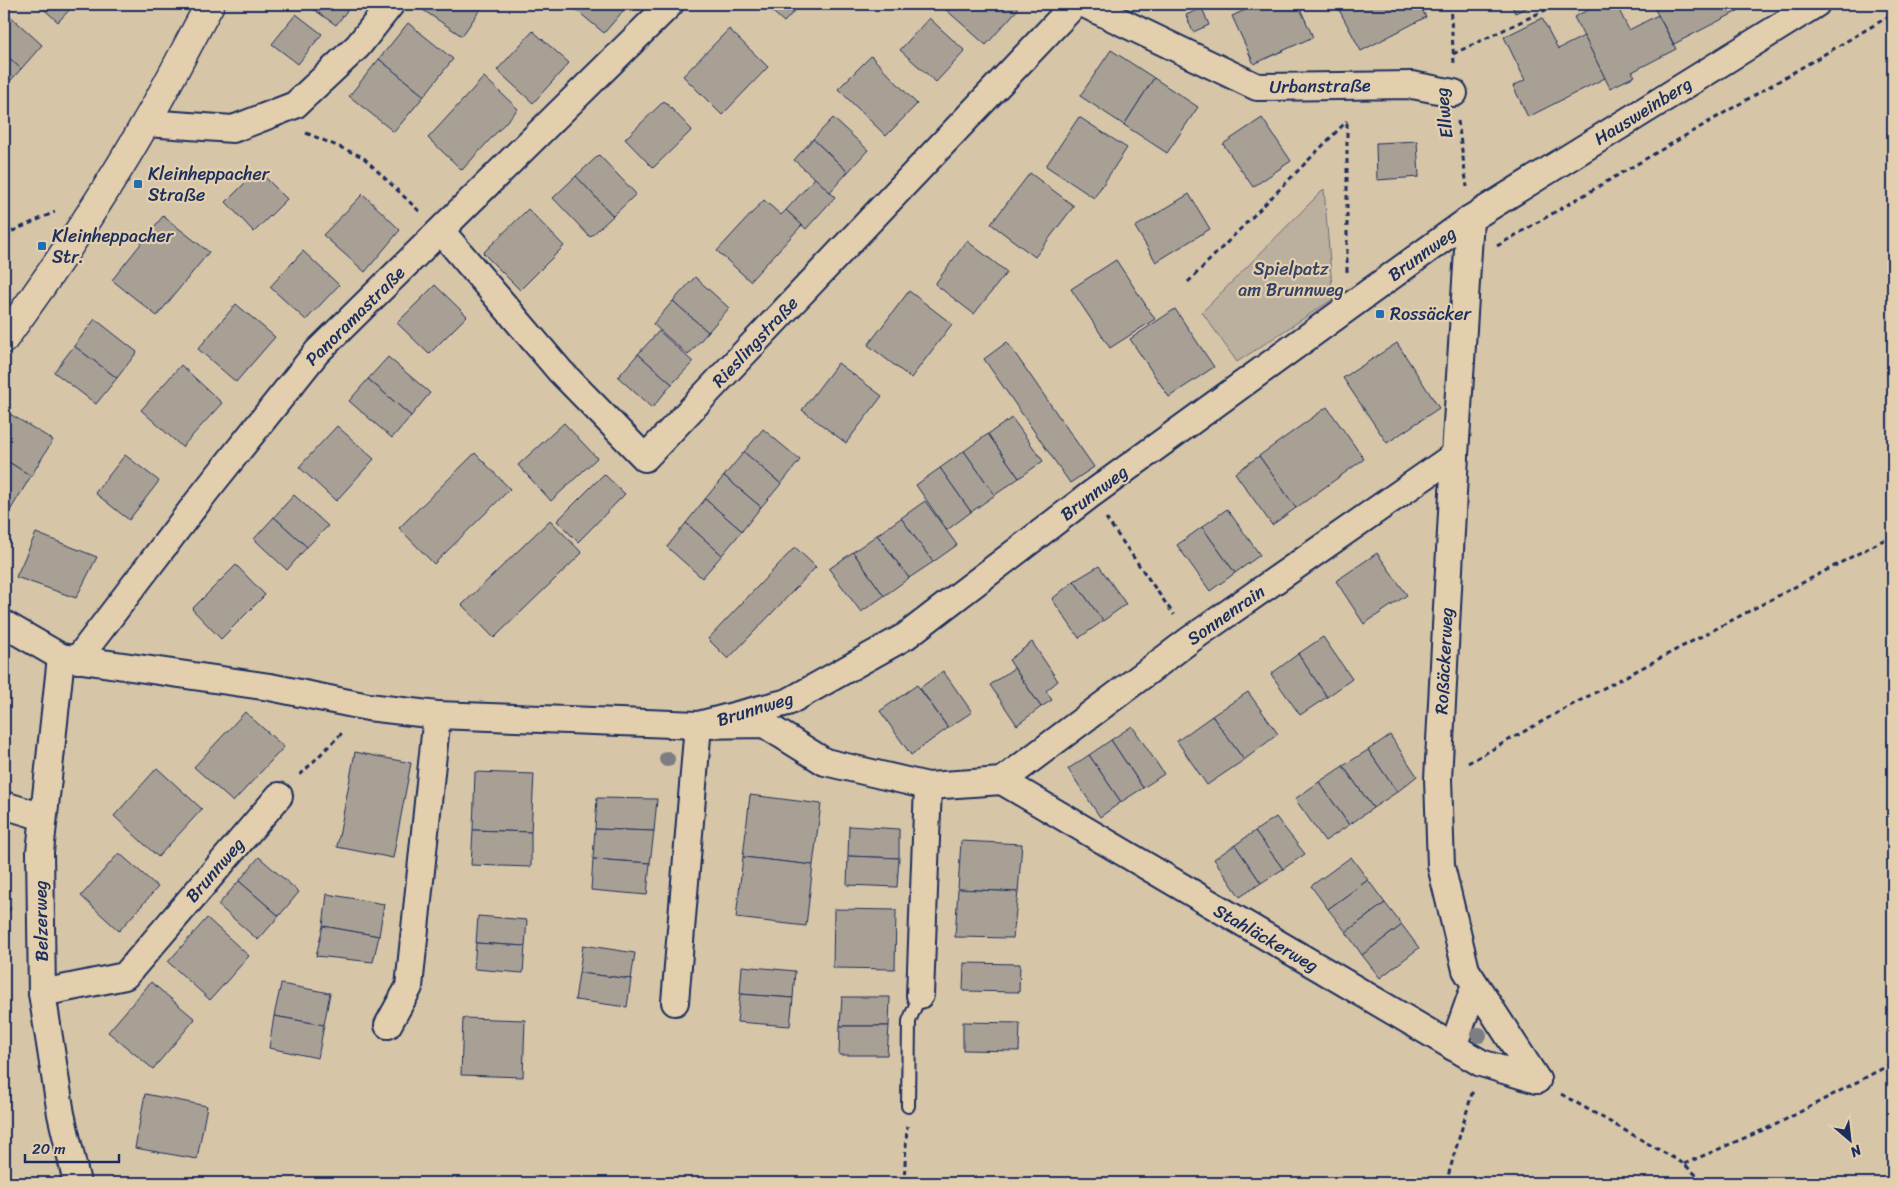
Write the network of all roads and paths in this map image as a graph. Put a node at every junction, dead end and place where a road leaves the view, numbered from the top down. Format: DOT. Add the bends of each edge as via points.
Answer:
graph roads {
  1 [pos="210,4"];
  2 [pos="391,4"];
  3 [pos="670,4"];
  4 [pos="1075,4"];
  5 [pos="1084,4"];
  6 [pos="1450,4"];
  7 [pos="1558,4"];
  8 [pos="1816,4"];
  9 [pos="1893,14"];
  10 [pos="1453,54"];
  11 [pos="1347,85"];
  12 [pos="1454,93"];
  13 [pos="266,116"];
  14 [pos="1347,121"];
  15 [pos="146,123"];
  16 [pos="1470,219"];
  17 [pos="441,231"];
  18 [pos="1468,263"];
  19 [pos="1188,282"];
  20 [pos="1347,307"];
  21 [pos="4,339"];
  22 [pos="1455,455"];
  23 [pos="1090,495"];
  24 [pos="1893,535"];
  25 [pos="4,624"];
  26 [pos="1191,639"];
  27 [pos="69,658"];
  28 [pos="368,707"];
  29 [pos="437,715"];
  30 [pos="698,725"];
  31 [pos="1438,780"];
  32 [pos="1002,782"];
  33 [pos="928,786"];
  34 [pos="279,796"];
  35 [pos="4,805"];
  36 [pos="43,817"];
  37 [pos="1476,985"];
  38 [pos="42,993"];
  39 [pos="920,996"];
  40 [pos="675,1002"];
  41 [pos="388,1025"];
  42 [pos="1453,1047"];
  43 [pos="1480,1063"];
  44 [pos="1893,1063"];
  45 [pos="1537,1080"];
  46 [pos="908,1106"];
  47 [pos="1684,1164"];
  48 [pos="77,1183"];
  49 [pos="904,1183"];
  50 [pos="1446,1183"];
  51 [pos="1705,1183"];
  1 -- 15 [label="street"];
  2 -- 13 [label="street" via="358,46 295,105"];
  3 -- 17 [label="street, Panoramastraße"];
  4 -- 17 [label="street, Rieslingstraße" via="645,458 560,371"];
  5 -- 11 [label="street, Urbanstraße" via="1257,87"];
  6 -- 10 [label="path, Ellweg"];
  7 -- 10 [label="path"];
  8 -- 16 [label="street, Hausweinberg"];
  9 -- 18 [label="path"];
  10 -- 12 [label="path, Ellweg"];
  11 -- 12 [label="street, Urbanstraße" via="1412,85"];
  11 -- 14 [label="path"];
  12 -- 16 [label="path, Ellweg"];
  13 -- 15 [label="street" via="233,129"];
  13 -- 17 [label="path" via="363,157"];
  14 -- 19 [label="path"];
  14 -- 20 [label="path"];
  15 -- 21 [label="street"];
  16 -- 18 [label="street, Roßäckerweg"];
  16 -- 20 [label="street, Brunnweg"];
  17 -- 27 [label="street, Panoramastraße" via="317,352"];
  18 -- 22 [label="street, Roßäckerweg"];
  20 -- 23 [label="street, Brunnweg"];
  22 -- 26 [label="street, Sonnenrain"];
  22 -- 31 [label="street, Roßäckerweg"];
  23 -- 26 [label="path"];
  23 -- 30 [label="street, Brunnweg" via="906,636 788,702"];
  24 -- 31 [label="path" via="1566,708"];
  25 -- 27 [label="street, Brunnweg"];
  26 -- 32 [label="street, Sonnenrain"];
  27 -- 28 [label="street, Brunnweg" via="270,687"];
  27 -- 36 [label="street, Belzerweg"];
  28 -- 29 [label="street, Brunnweg"];
  28 -- 34 [label="path"];
  29 -- 30 [label="street, Brunnweg"];
  29 -- 41 [label="street" via="409,987"];
  30 -- 33 [label="street, Brunnweg" via="764,724 825,762"];
  30 -- 40 [label="street, Brunnweg"];
  31 -- 37 [label="street, Roßäckerweg" via="1441,866 1466,970"];
  32 -- 33 [label="street, Brunnweg"];
  32 -- 42 [label="street, Stahläckerweg"];
  33 -- 39 [label="street"];
  34 -- 38 [label="street, Brunnweg" via="125,976"];
  35 -- 36 [label="street"];
  36 -- 38 [label="street, Belzerweg" via="40,852"];
  37 -- 42 [label="street"];
  37 -- 45 [label="street, Roßäckerweg"];
  38 -- 48 [label="street, Belzerweg"];
  39 -- 46 [label="lane" via="909,1021"];
  42 -- 43 [label="street, Stahläckerweg"];
  43 -- 45 [label="street, Stahläckerweg"];
  43 -- 50 [label="path"];
  44 -- 47 [label="path" via="1777,1124"];
  45 -- 47 [label="path"];
  46 -- 49 [label="path"];
  47 -- 51 [label="path"];
}
